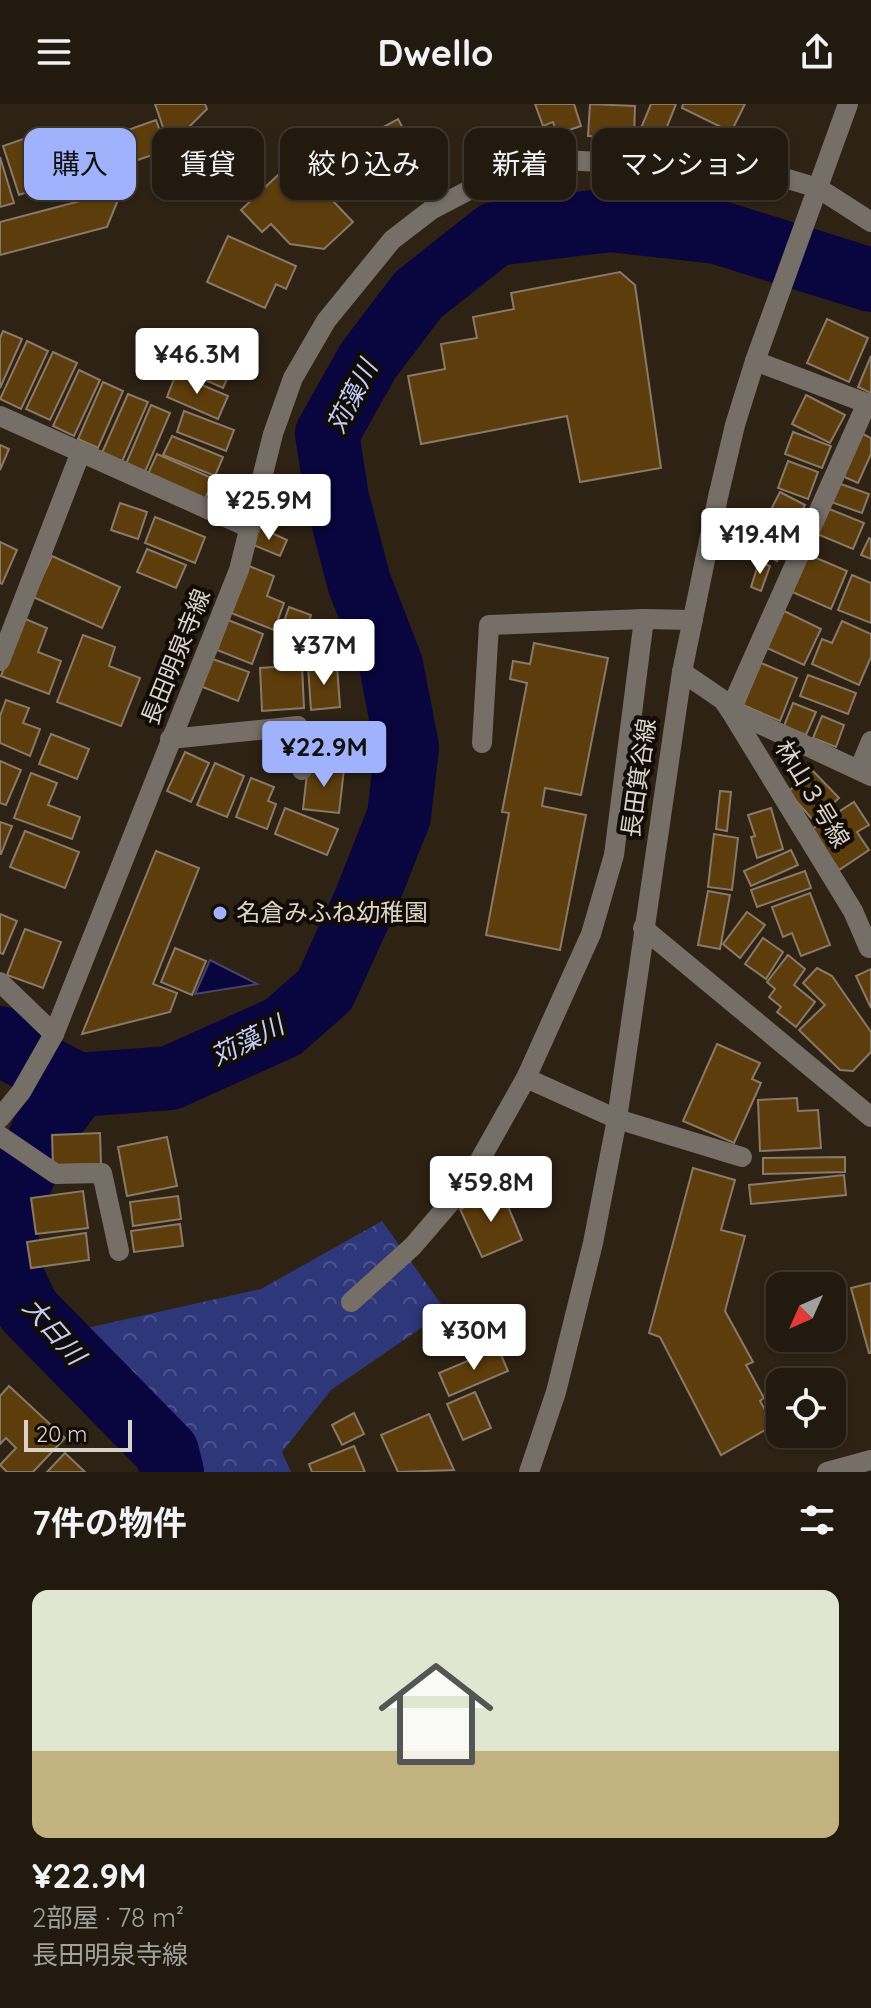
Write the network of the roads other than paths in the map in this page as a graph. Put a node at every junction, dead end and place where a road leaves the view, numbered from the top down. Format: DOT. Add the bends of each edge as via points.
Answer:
graph roads {
  1 [pos="848,104"];
  2 [pos="818,188"];
  3 [pos="871,222"];
  4 [pos="755,361"];
  5 [pos="869,404"];
  6 [pos="0,416"];
  7 [pos="80,454"];
  8 [pos="250,528"];
  9 [pos="644,619"];
  10 [pos="693,620"];
  11 [pos="0,661"];
  12 [pos="682,672"];
  13 [pos="730,710"];
  14 [pos="170,739"];
  15 [pos="871,741"];
  16 [pos="482,743"];
  17 [pos="302,770"];
  18 [pos="865,773"];
  19 [pos="862,907"];
  20 [pos="643,928"];
  21 [pos="869,948"];
  22 [pos="0,982"];
  23 [pos="54,1034"];
  24 [pos="526,1078"];
  25 [pos="871,1117"];
  26 [pos="0,1118"];
  27 [pos="617,1119"];
  28 [pos="0,1136"];
  29 [pos="742,1157"];
  30 [pos="119,1251"];
  31 [pos="351,1302"];
  32 [pos="871,1460"];
  33 [pos="529,1472"];
  34 [pos="827,1472"];
  1 -- 2 [label="street, 長田箕谷線"];
  2 -- 3 [label="street, 長田明泉寺線"];
  2 -- 4 [label="street, 長田箕谷線"];
  2 -- 8 [label="street, 長田明泉寺線" via="761,171 564,160 515,171 431,210 392,240 326,321 293,378"];
  4 -- 5 [label="street"];
  4 -- 10 [label="street, 長田箕谷線" via="735,425"];
  5 -- 13 [label="street"];
  6 -- 7 [label="street"];
  7 -- 8 [label="street"];
  7 -- 11 [label="street"];
  8 -- 14 [label="street, 長田明泉寺線" via="239,570"];
  9 -- 10 [label="street"];
  9 -- 16 [label="street" via="489,625"];
  9 -- 24 [label="street" via="614,855 591,934"];
  10 -- 12 [label="street, 長田箕谷線"];
  12 -- 13 [label="street"];
  12 -- 20 [label="street, 長田箕谷線"];
  13 -- 18 [label="street"];
  13 -- 19 [label="street, 林山３号線"];
  14 -- 17 [label="street" via="298,726"];
  14 -- 23 [label="street, 長田明泉寺線"];
  15 -- 18 [label="street"];
  19 -- 21 [label="street, 林山３号線"];
  20 -- 25 [label="street"];
  20 -- 27 [label="street, 長田箕谷線"];
  22 -- 23 [label="street"];
  23 -- 26 [label="street, 長田明泉寺線"];
  24 -- 27 [label="street"];
  24 -- 31 [label="street" via="467,1183 413,1246"];
  27 -- 29 [label="street"];
  27 -- 33 [label="street, 長田箕谷線" via="556,1392"];
  28 -- 30 [label="street" via="56,1174 102,1173"];
  32 -- 34 [label="street"];
}
